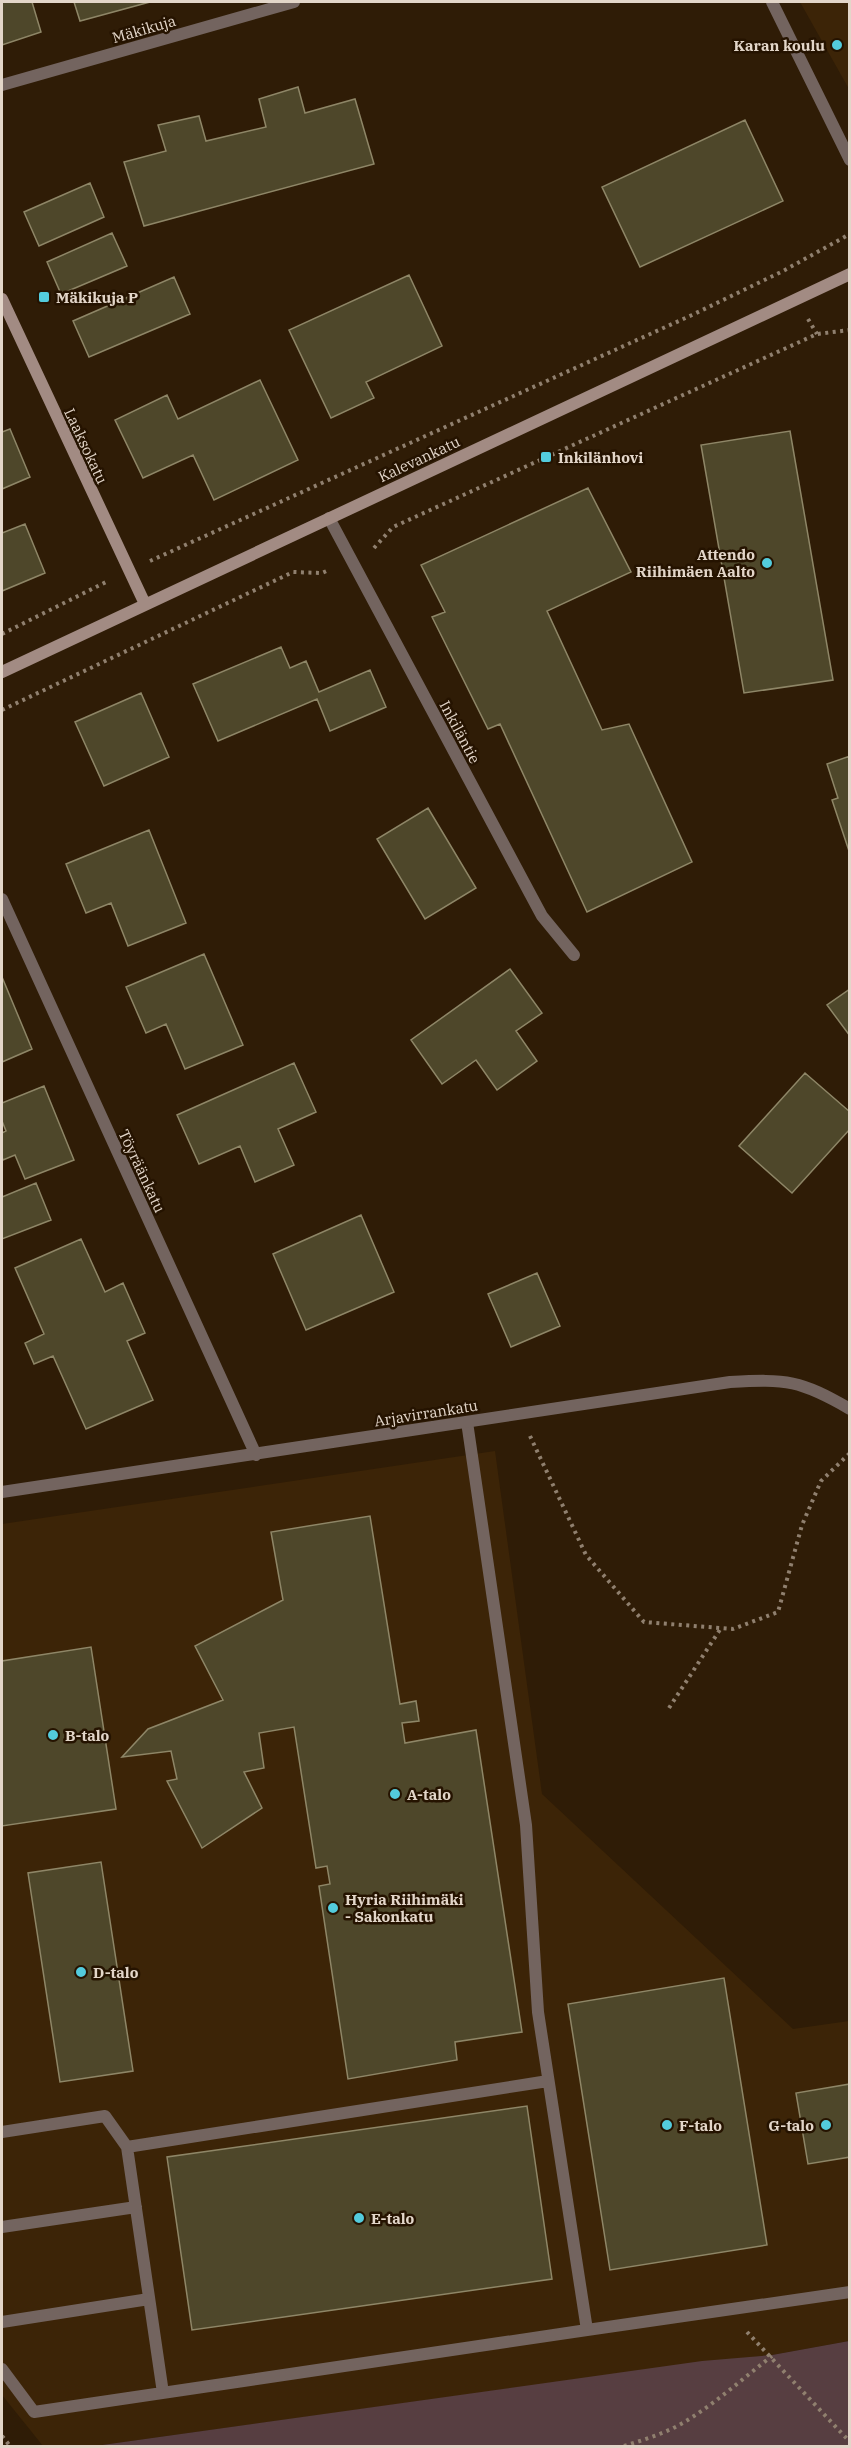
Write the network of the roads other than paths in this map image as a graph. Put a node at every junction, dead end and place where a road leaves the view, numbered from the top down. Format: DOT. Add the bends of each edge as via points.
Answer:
graph roads {
  1 [pos="294,2"];
  2 [pos="772,2"];
  3 [pos="2,85"];
  4 [pos="849,160"];
  5 [pos="849,274"];
  6 [pos="2,299"];
  7 [pos="329,518"];
  8 [pos="145,604"];
  9 [pos="2,672"];
  10 [pos="2,899"];
  11 [pos="574,954"];
  12 [pos="849,1409"];
  13 [pos="467,1422"];
  14 [pos="256,1455"];
  15 [pos="2,1492"];
  16 [pos="548,2081"];
  17 [pos="2,2132"];
  18 [pos="127,2147"];
  19 [pos="136,2207"];
  20 [pos="2,2227"];
  21 [pos="849,2292"];
  22 [pos="149,2300"];
  23 [pos="2,2322"];
  24 [pos="587,2330"];
  25 [pos="2,2369"];
  26 [pos="163,2393"];
  1 -- 3 [label="street, Mäkikuja"];
  2 -- 4 [label="street"];
  5 -- 7 [label="street, Kalevankatu"];
  6 -- 8 [label="street, Laaksokatu"];
  7 -- 8 [label="street, Kalevankatu"];
  7 -- 11 [label="street, Inkiläntie" via="542,916"];
  8 -- 9 [label="street, Kalevankatu"];
  10 -- 14 [label="street, Töyräänkatu"];
  12 -- 13 [label="street, Arjavirrankatu" via="799,1383 775,1379 730,1382"];
  13 -- 14 [label="street, Arjavirrankatu"];
  13 -- 16 [label="street" via="526,1825 538,2012"];
  14 -- 15 [label="street, Arjavirrankatu"];
  16 -- 18 [label="street"];
  16 -- 24 [label="street"];
  17 -- 18 [label="street" via="105,2116"];
  18 -- 19 [label="street"];
  19 -- 20 [label="street"];
  19 -- 22 [label="street"];
  21 -- 24 [label="street"];
  22 -- 23 [label="street"];
  22 -- 26 [label="street"];
  24 -- 26 [label="street"];
  25 -- 26 [label="street" via="34,2412"];
}
